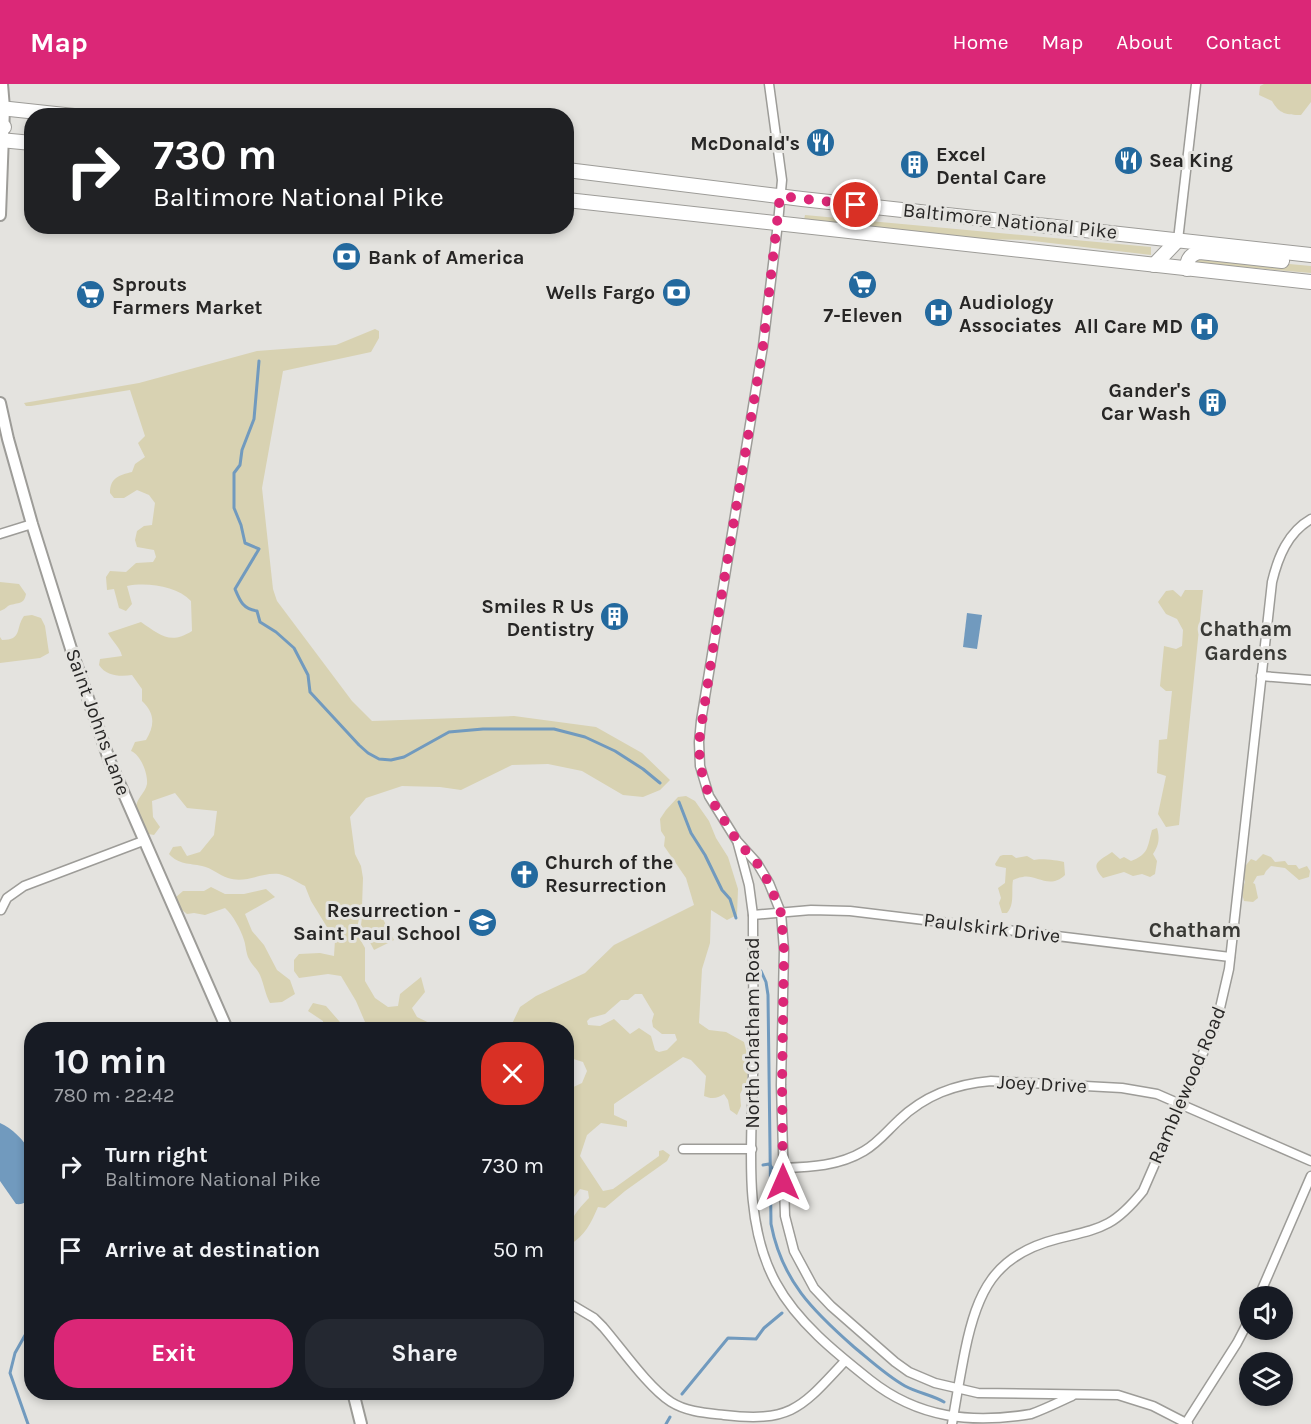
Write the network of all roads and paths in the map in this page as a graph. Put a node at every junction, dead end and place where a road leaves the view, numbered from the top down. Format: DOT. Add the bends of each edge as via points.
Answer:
graph roads {
  1 [pos="2,84"];
  2 [pos="769,84"];
  3 [pos="1196,84"];
  4 [pos="2,108"];
  5 [pos="24,110"];
  6 [pos="2,134"];
  7 [pos="24,141"];
  8 [pos="574,171"];
  9 [pos="780,196"];
  10 [pos="574,201"];
  11 [pos="0,215"];
  12 [pos="778,224"];
  13 [pos="1178,240"];
  14 [pos="1311,255"];
  15 [pos="1311,261"];
  16 [pos="1154,265"];
  17 [pos="1187,268"];
  18 [pos="1311,282"];
  19 [pos="0,403"];
  20 [pos="1311,519"];
  21 [pos="32,524"];
  22 [pos="0,534"];
  23 [pos="1261,675"];
  24 [pos="1311,680"];
  25 [pos="143,841"];
  26 [pos="737,841"];
  27 [pos="1,910"];
  28 [pos="781,913"];
  29 [pos="753,915"];
  30 [pos="1230,957"];
  31 [pos="224,1022"];
  32 [pos="1179,1103"];
  33 [pos="683,1149"];
  34 [pos="752,1149"];
  35 [pos="1311,1161"];
  36 [pos="783,1168"];
  37 [pos="1311,1176"];
  38 [pos="1263,1286"];
  39 [pos="574,1306"];
  40 [pos="1239,1340"];
  41 [pos="845,1360"];
  42 [pos="958,1390"];
  43 [pos="1075,1395"];
  44 [pos="355,1400"];
  45 [pos="952,1422"];
  46 [pos="361,1424"];
  47 [pos="1187,1424"];
  1 -- 4 [label="street"];
  2 -- 9 [label="street, North Chatham Road" via="782,180"];
  3 -- 13 [label="street"];
  4 -- 5 [label="main road"];
  4 -- 6 [label="street"];
  6 -- 7 [label="main road"];
  6 -- 11 [label="street"];
  8 -- 9 [label="main road, Baltimore National Pike"];
  9 -- 12 [label="street, North Chatham Road"];
  9 -- 13 [label="main road, Baltimore National Pike"];
  10 -- 12 [label="main road, Baltimore National Pike"];
  12 -- 16 [label="main road, Baltimore National Pike"];
  12 -- 26 [label="street, North Chatham Road" via="763,346 699,742 704,782"];
  13 -- 14 [label="main road, Baltimore National Pike"];
  13 -- 16 [label="main road"];
  15 -- 17 [label="main road" via="1200,252 1189,257"];
  16 -- 17 [label="main road, Baltimore National Pike"];
  17 -- 18 [label="main road, Baltimore National Pike"];
  19 -- 21 [label="street, Saint Johns Lane"];
  20 -- 23 [label="street, Ramblewood Road" via="1298,529 1277,562"];
  21 -- 22 [label="street"];
  21 -- 25 [label="street, Saint Johns Lane" via="98,729"];
  23 -- 24 [label="street"];
  23 -- 30 [label="street, Ramblewood Road"];
  25 -- 27 [label="street" via="24,886 7,898"];
  25 -- 31 [label="street, Saint Johns Lane"];
  26 -- 28 [label="street, North Chatham Road" via="757,863"];
  26 -- 29 [label="street, North Chatham Road"];
  28 -- 29 [label="street, Paulskirk Drive"];
  28 -- 30 [label="street, Paulskirk Drive" via="850,911"];
  28 -- 36 [label="street, North Chatham Road"];
  29 -- 34 [label="street, North Chatham Road"];
  30 -- 32 [label="street, Ramblewood Road" via="1217,1021"];
  32 -- 35 [label="street, Joey Drive"];
  32 -- 36 [label="street, Joey Drive" via="1138,1090 972,1083 952,1087 924,1101 878,1141 851,1158 822,1166"];
  32 -- 42 [label="street, Ramblewood Road" via="1143,1191 1120,1217 1087,1233 1037,1245 1001,1268 988,1283 971,1321"];
  33 -- 34 [label="street"];
  34 -- 41 [label="street, North Chatham Road" via="756,1220 766,1262 789,1304"];
  36 -- 42 [label="street, North Chatham Road" via="788,1234 814,1288 909,1372"];
  37 -- 38 [label="street"];
  39 -- 41 [label="street" via="603,1327 658,1391 671,1402 697,1412 745,1417 783,1413 811,1397"];
  40 -- 47 [label="street"];
  41 -- 45 [label="street, North Chatham Road" via="895,1399"];
  42 -- 43 [label="street, North Chatham Road"];
  42 -- 45 [label="street, Ramblewood Road"];
  43 -- 45 [label="street, North Chatham Road" via="1017,1417"];
  43 -- 47 [label="street, North Chatham Road" via="1103,1394 1138,1400"];
  44 -- 46 [label="street"];
}
